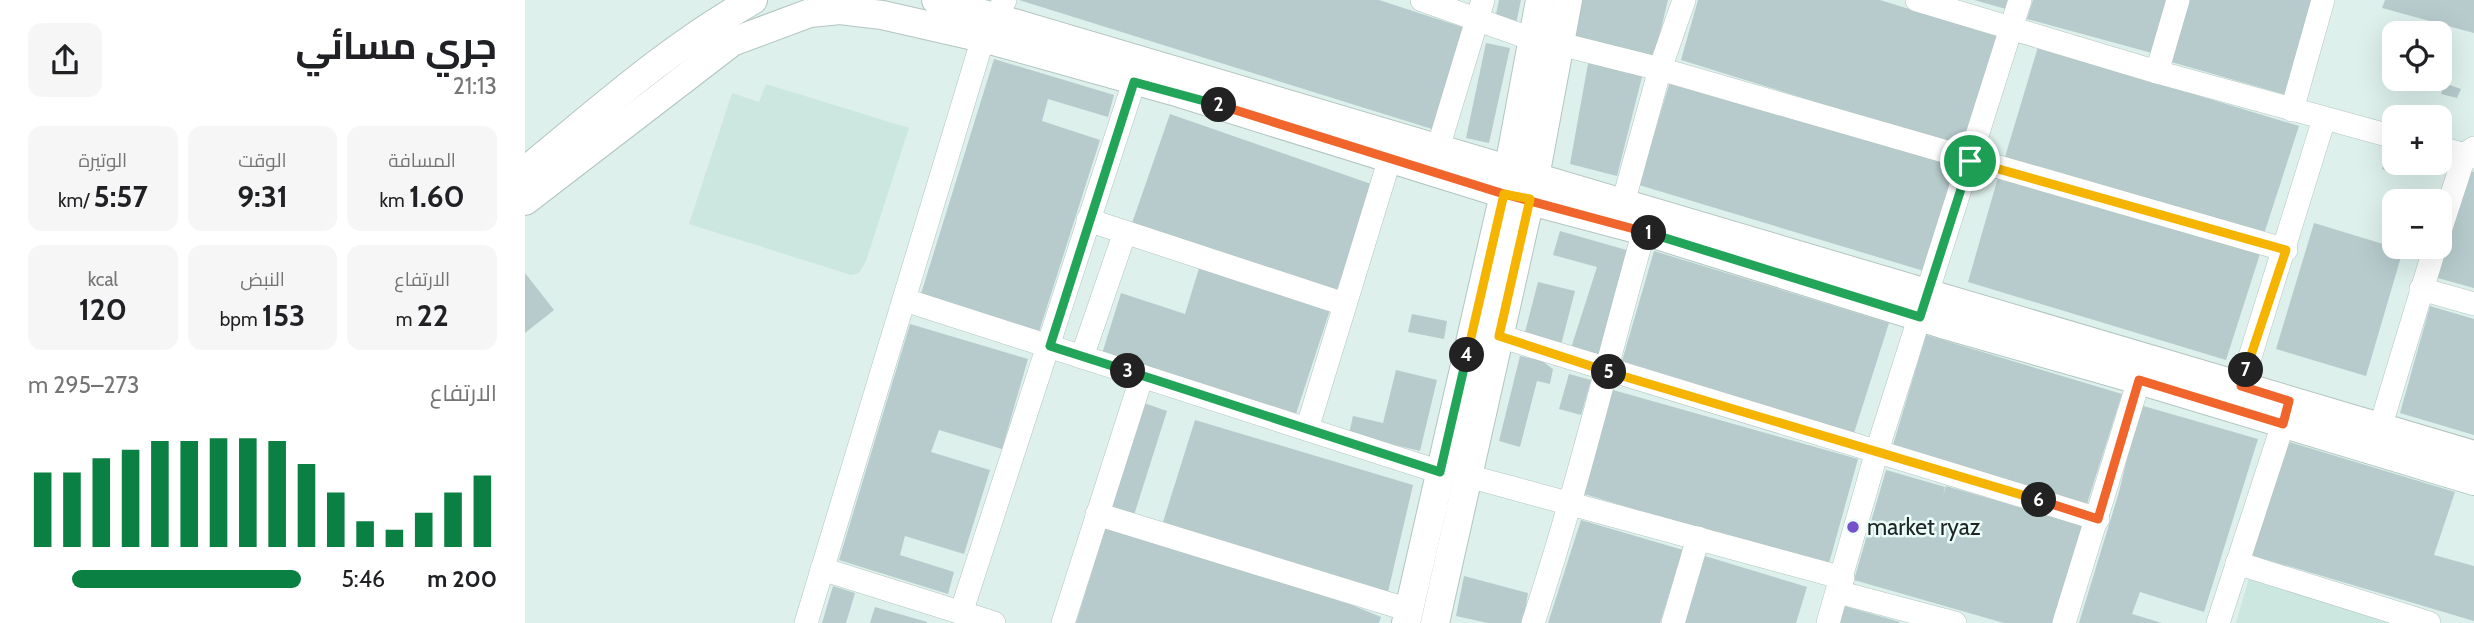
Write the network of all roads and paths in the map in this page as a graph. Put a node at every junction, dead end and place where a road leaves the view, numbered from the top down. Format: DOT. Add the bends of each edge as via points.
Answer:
graph roads {
  1 [pos="753,0"];
  2 [pos="936,0"];
  3 [pos="1422,0"];
  4 [pos="1540,0"];
  5 [pos="1568,0"];
  6 [pos="1683,0"];
  7 [pos="1917,0"];
  8 [pos="2020,0"];
  9 [pos="2178,0"];
  10 [pos="2323,0"];
  11 [pos="1480,9"];
  12 [pos="995,18"];
  13 [pos="2012,27"];
  14 [pos="1532,39"];
  15 [pos="1560,44"];
  16 [pos="1660,69"];
  17 [pos="2157,72"];
  18 [pos="1134,82"];
  19 [pos="2292,110"];
  20 [pos="2324,119"];
  21 [pos="2382,134"];
  22 [pos="1438,148"];
  23 [pos="2452,150"];
  24 [pos="2471,153"];
  25 [pos="1390,158"];
  26 [pos="1970,161"];
  27 [pos="525,171"];
  28 [pos="1520,185"];
  29 [pos="525,201"];
  30 [pos="2452,201"];
  31 [pos="1623,203"];
  32 [pos="1088,220"];
  33 [pos="1644,231"];
  34 [pos="1125,232"];
  35 [pos="2286,250"];
  36 [pos="2431,259"];
  37 [pos="2421,289"];
  38 [pos="905,300"];
  39 [pos="1344,304"];
  40 [pos="2474,304"];
  41 [pos="1924,305"];
  42 [pos="1499,336"];
  43 [pos="1050,346"];
  44 [pos="1082,357"];
  45 [pos="1604,371"];
  46 [pos="1142,376"];
  47 [pos="2139,380"];
  48 [pos="2241,386"];
  49 [pos="2286,412"];
  50 [pos="2380,428"];
  51 [pos="1307,429"];
  52 [pos="1877,451"];
  53 [pos="2474,455"];
  54 [pos="1440,472"];
  55 [pos="1468,476"];
  56 [pos="2474,481"];
  57 [pos="1571,504"];
  58 [pos="1097,514"];
  59 [pos="2098,519"];
  60 [pos="1698,538"];
  61 [pos="2237,563"];
  62 [pos="822,569"];
  63 [pos="1841,586"];
  64 [pos="961,613"];
  65 [pos="1408,616"];
  66 [pos="2414,621"];
  67 [pos="806,623"];
  68 [pos="994,623"];
  69 [pos="1063,623"];
  70 [pos="1435,623"];
  71 [pos="1533,623"];
  72 [pos="1673,623"];
  73 [pos="1828,623"];
  74 [pos="1955,623"];
  75 [pos="2064,623"];
  76 [pos="2218,623"];
  1 -- 27 [label="main road" via="659,60"];
  2 -- 12 [label="main road"];
  3 -- 11 [label="street"];
  4 -- 14 [label="main road"];
  5 -- 15 [label="main road"];
  6 -- 16 [label="street"];
  7 -- 13 [label="street"];
  8 -- 13 [label="street"];
  9 -- 17 [label="street"];
  10 -- 19 [label="street"];
  11 -- 14 [label="street"];
  11 -- 22 [label="street"];
  12 -- 18 [label="main road"];
  12 -- 22 [label="main road"];
  12 -- 29 [label="main road" via="840,10 810,13 769,26 732,42"];
  12 -- 38 [label="street"];
  13 -- 17 [label="street"];
  13 -- 26 [label="street"];
  14 -- 28 [label="main road"];
  15 -- 16 [label="street"];
  15 -- 28 [label="main road"];
  16 -- 26 [label="street"];
  16 -- 31 [label="street"];
  17 -- 19 [label="street"];
  18 -- 25 [label="main road"];
  18 -- 32 [label="street"];
  19 -- 20 [label="street"];
  20 -- 21 [label="street"];
  20 -- 35 [label="street"];
  22 -- 28 [label="main road"];
  23 -- 24 [label="street"];
  24 -- 30 [label="street"];
  25 -- 28 [label="main road"];
  25 -- 39 [label="street"];
  26 -- 35 [label="street"];
  26 -- 41 [label="street"];
  28 -- 31 [label="main road"];
  28 -- 33 [label="main road"];
  28 -- 42 [label="main road"];
  28 -- 54 [label="main road"];
  31 -- 41 [label="main road"];
  32 -- 34 [label="street"];
  32 -- 43 [label="street"];
  33 -- 41 [label="main road"];
  33 -- 45 [label="street"];
  34 -- 39 [label="street"];
  34 -- 44 [label="street"];
  35 -- 48 [label="street"];
  36 -- 37 [label="street"];
  37 -- 40 [label="street"];
  37 -- 50 [label="street"];
  38 -- 43 [label="street"];
  38 -- 62 [label="street"];
  39 -- 51 [label="street"];
  41 -- 47 [label="main road"];
  41 -- 48 [label="main road"];
  41 -- 52 [label="street"];
  42 -- 45 [label="street"];
  42 -- 55 [label="main road"];
  43 -- 44 [label="street"];
  43 -- 64 [label="street"];
  44 -- 46 [label="street"];
  45 -- 52 [label="street"];
  45 -- 57 [label="street"];
  46 -- 51 [label="street"];
  46 -- 58 [label="street"];
  47 -- 49 [label="main road"];
  47 -- 59 [label="street"];
  48 -- 49 [label="main road"];
  49 -- 50 [label="main road"];
  49 -- 56 [label="main road"];
  49 -- 61 [label="street"];
  50 -- 53 [label="main road"];
  51 -- 54 [label="street"];
  52 -- 59 [label="street"];
  52 -- 63 [label="street"];
  54 -- 65 [label="main road"];
  55 -- 57 [label="street"];
  55 -- 70 [label="main road"];
  57 -- 60 [label="street"];
  57 -- 71 [label="street"];
  58 -- 65 [label="street"];
  58 -- 69 [label="street"];
  59 -- 75 [label="street"];
  60 -- 63 [label="street"];
  60 -- 72 [label="street"];
  61 -- 66 [label="street"];
  61 -- 76 [label="street"];
  62 -- 64 [label="street"];
  62 -- 67 [label="street"];
  63 -- 73 [label="street"];
  63 -- 74 [label="street"];
  64 -- 68 [label="street"];
}
